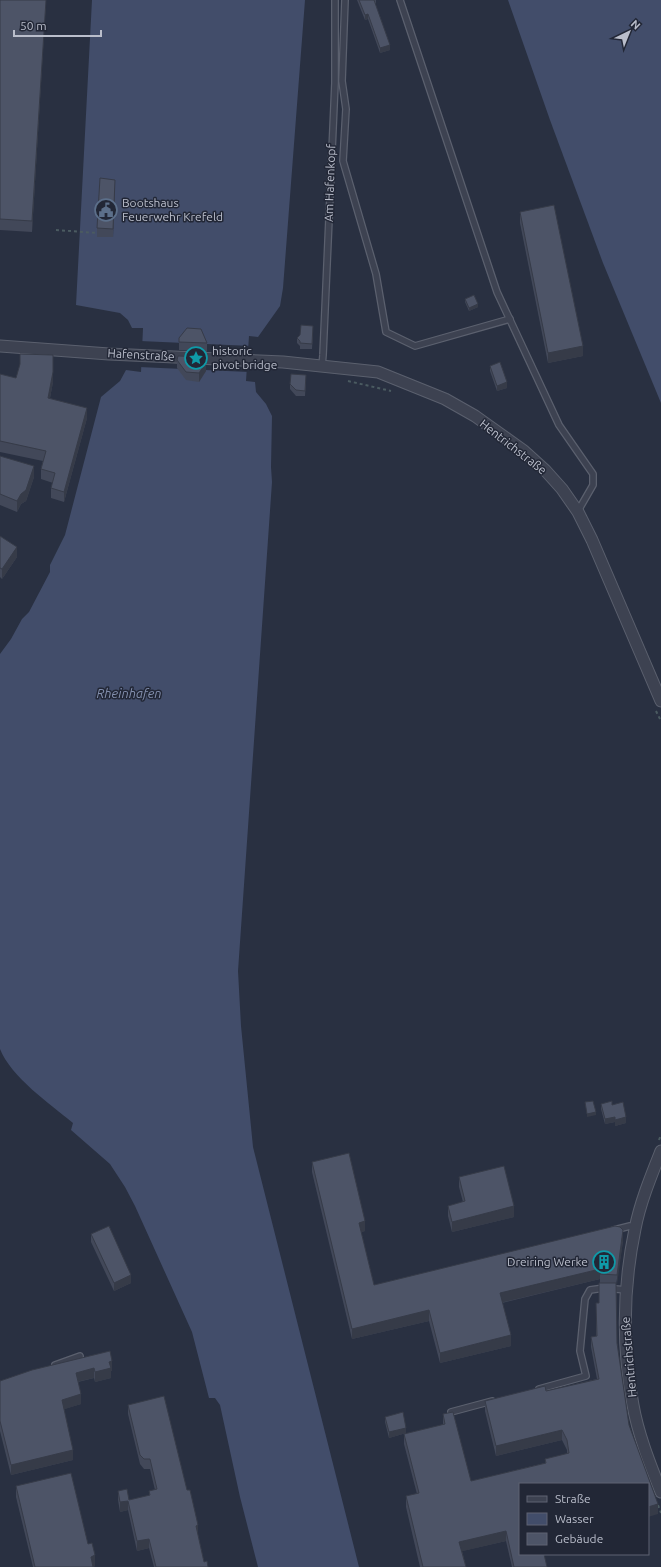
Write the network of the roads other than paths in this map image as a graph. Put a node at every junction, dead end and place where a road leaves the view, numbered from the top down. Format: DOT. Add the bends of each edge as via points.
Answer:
graph roads {
  1 [pos="335,0"];
  2 [pos="345,0"];
  3 [pos="400,0"];
  4 [pos="510,320"];
  5 [pos="0,346"];
  6 [pos="283,362"];
  7 [pos="322,366"];
  8 [pos="578,512"];
  9 [pos="658,705"];
  10 [pos="661,1151"];
  11 [pos="635,1228"];
  12 [pos="606,1232"];
  13 [pos="627,1290"];
  14 [pos="80,1356"];
  15 [pos="51,1366"];
  16 [pos="533,1390"];
  17 [pos="496,1400"];
  18 [pos="451,1412"];
  19 [pos="661,1492"];
  1 -- 7 [label="lane, Am Hafenkopf" via="335,82"];
  2 -- 4 [label="lane" via="342,81 346,109 343,161 376,274 386,332 415,346"];
  3 -- 4 [label="lane" via="497,292"];
  4 -- 8 [label="lane" via="559,425 593,474 593,485"];
  5 -- 6 [label="street, Hafenstraße"];
  6 -- 7 [label="street, Hentrichstraße"];
  7 -- 8 [label="street, Hentrichstraße" via="378,372 445,399 475,416 524,451 545,470"];
  8 -- 9 [label="street, Hentrichstraße" via="592,540"];
  10 -- 11 [label="street, Hentrichstraße"];
  11 -- 12 [label="lane" via="630,1226"];
  11 -- 13 [label="street, Hentrichstraße"];
  13 -- 16 [label="lane" via="590,1290 585,1299 580,1351 586,1376"];
  13 -- 19 [label="street, Hentrichstraße" via="626,1356 633,1406"];
  14 -- 15 [label="lane"];
  17 -- 18 [label="lane"];
}
